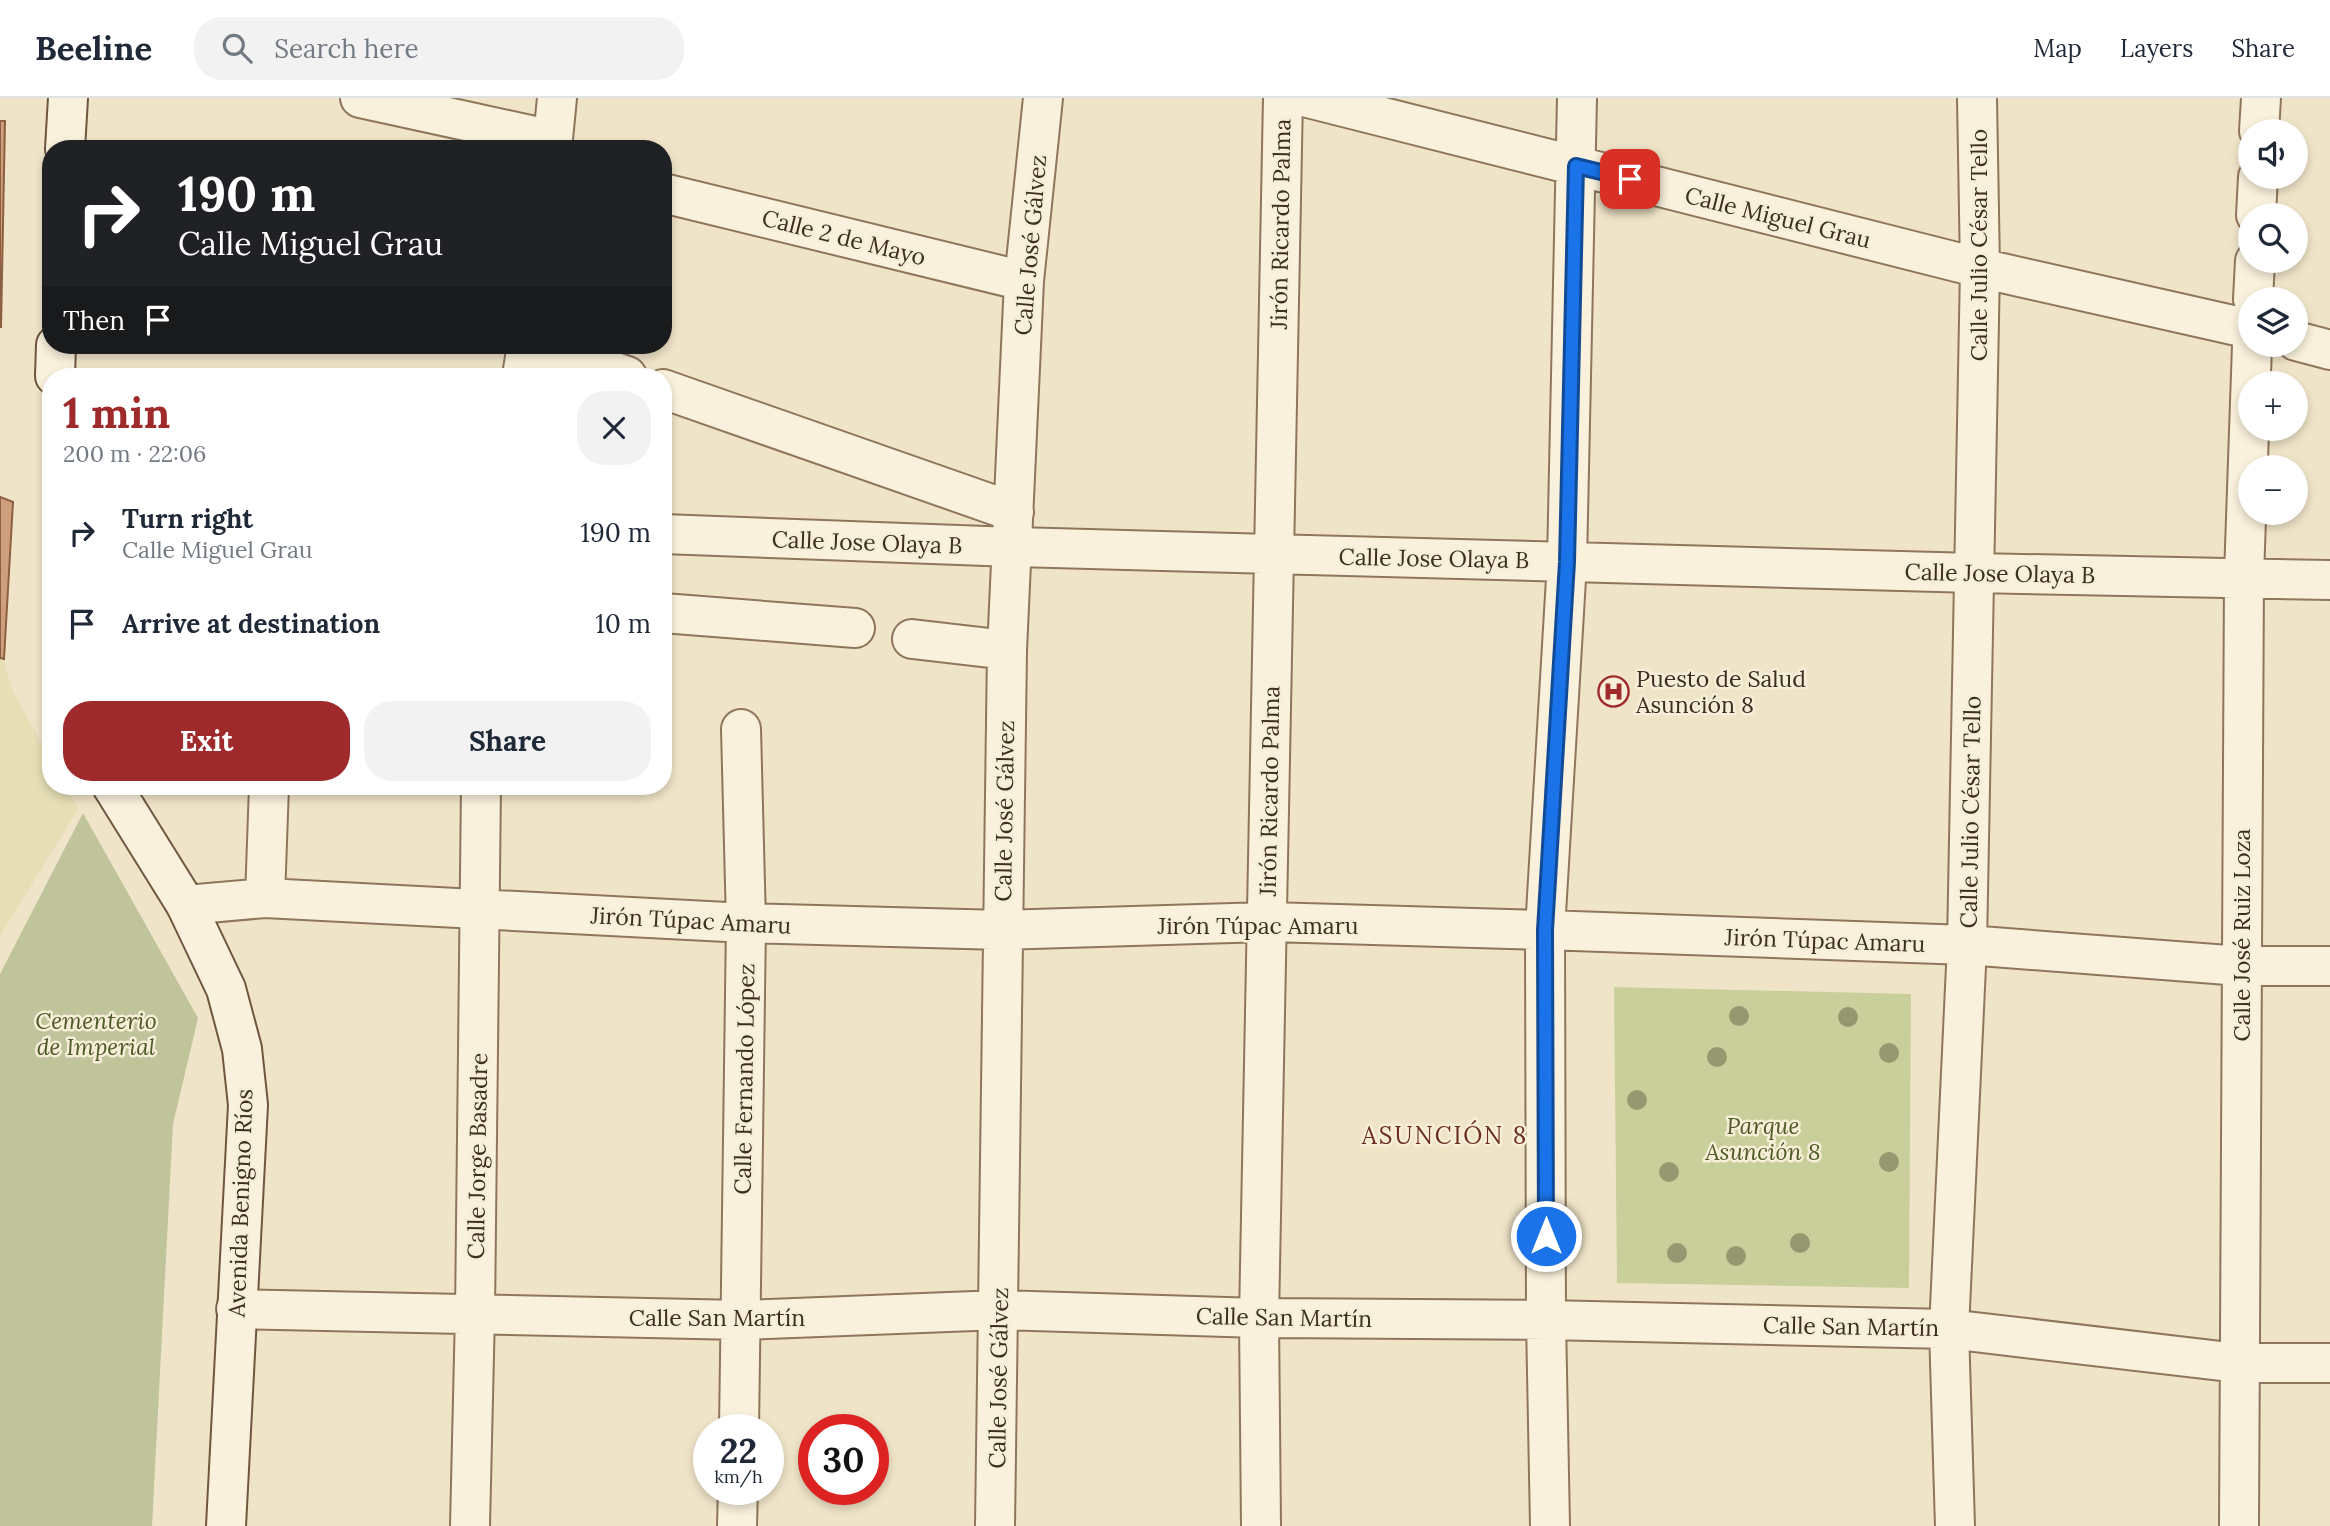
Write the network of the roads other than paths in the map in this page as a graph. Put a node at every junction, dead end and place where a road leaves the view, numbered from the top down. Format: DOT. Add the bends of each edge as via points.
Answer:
graph roads {
  1 [pos="68,98"];
  2 [pos="360,98"];
  3 [pos="557,98"];
  4 [pos="1043,98"];
  5 [pos="1283,98"];
  6 [pos="1308,98"];
  7 [pos="1577,98"];
  8 [pos="1977,98"];
  9 [pos="2261,98"];
  10 [pos="2260,119"];
  11 [pos="66,140"];
  12 [pos="535,140"];
  13 [pos="552,140"];
  14 [pos="1576,166"];
  15 [pos="672,196"];
  16 [pos="1980,268"];
  17 [pos="1024,281"];
  18 [pos="2238,326"];
  19 [pos="2308,344"];
  20 [pos="2330,350"];
  21 [pos="562,354"];
  22 [pos="2252,357"];
  23 [pos="603,368"];
  24 [pos="672,392"];
  25 [pos="1014,529"];
  26 [pos="672,534"];
  27 [pos="1273,554"];
  28 [pos="1567,562"];
  29 [pos="1975,573"];
  30 [pos="2244,576"];
  31 [pos="2330,580"];
  32 [pos="672,613"];
  33 [pos="855,628"];
  34 [pos="912,639"];
  35 [pos="1007,650"];
  36 [pos="741,729"];
  37 [pos="118,795"];
  38 [pos="269,795"];
  39 [pos="481,795"];
  40 [pos="265,898"];
  41 [pos="186,905"];
  42 [pos="480,909"];
  43 [pos="1266,922"];
  44 [pos="746,923"];
  45 [pos="1002,930"];
  46 [pos="1545,930"];
  47 [pos="1967,945"];
  48 [pos="2241,966"];
  49 [pos="2330,966"];
  50 [pos="236,1309"];
  51 [pos="1000,1310"];
  52 [pos="475,1313"];
  53 [pos="1259,1318"];
  54 [pos="742,1320"];
  55 [pos="1546,1320"];
  56 [pos="1949,1329"];
  57 [pos="2238,1363"];
  58 [pos="2330,1363"];
  59 [pos="739,1414"];
  60 [pos="738,1505"];
  61 [pos="226,1526"];
  62 [pos="470,1526"];
  63 [pos="737,1526"];
  64 [pos="995,1526"];
  65 [pos="1261,1526"];
  66 [pos="1550,1526"];
  67 [pos="1955,1526"];
  68 [pos="2239,1526"];
  1 -- 11 [label="street"];
  2 -- 12 [label="street"];
  3 -- 13 [label="street"];
  4 -- 17 [label="street, Calle José Gálvez"];
  5 -- 27 [label="street, Jirón Ricardo Palma"];
  6 -- 14 [label="street, Calle Miguel Grau"];
  7 -- 14 [label="street"];
  8 -- 16 [label="street, Calle Julio César Tello"];
  9 -- 10 [label="street"];
  14 -- 16 [label="street, Calle Miguel Grau"];
  14 -- 28 [label="street"];
  15 -- 17 [label="street, Calle 2 de Mayo"];
  16 -- 18 [label="street, Calle Miguel Grau"];
  16 -- 29 [label="street, Calle Julio César Tello"];
  17 -- 25 [label="street, Calle José Gálvez"];
  19 -- 20 [label="street"];
  21 -- 23 [label="street"];
  22 -- 30 [label="street, Calle José Ruiz Loza"];
  24 -- 25 [label="street"];
  25 -- 26 [label="street, Calle Jose Olaya B"];
  25 -- 27 [label="street, Calle Jose Olaya B"];
  25 -- 35 [label="street, Calle José Gálvez"];
  27 -- 28 [label="street, Calle Jose Olaya B"];
  27 -- 43 [label="street, Jirón Ricardo Palma"];
  28 -- 29 [label="street, Calle Jose Olaya B"];
  28 -- 46 [label="street"];
  29 -- 30 [label="street, Calle Jose Olaya B"];
  29 -- 47 [label="street, Calle Julio César Tello"];
  30 -- 31 [label="street, Calle Jose Olaya B"];
  30 -- 48 [label="street, Calle José Ruiz Loza"];
  32 -- 33 [label="street"];
  34 -- 35 [label="street"];
  35 -- 45 [label="street, Calle José Gálvez"];
  36 -- 44 [label="street, Calle Fernando López"];
  37 -- 41 [label="street, Avenida Benigno Ríos"];
  38 -- 40 [label="street"];
  39 -- 42 [label="street, Calle Jorge Basadre"];
  40 -- 41 [label="street, Jirón Túpac Amaru"];
  40 -- 42 [label="street, Jirón Túpac Amaru"];
  41 -- 50 [label="street, Avenida Benigno Ríos" via="226,989 242,1049 248,1105"];
  42 -- 44 [label="street, Jirón Túpac Amaru"];
  42 -- 52 [label="street, Calle Jorge Basadre"];
  43 -- 45 [label="street, Jirón Túpac Amaru"];
  43 -- 46 [label="street, Jirón Túpac Amaru"];
  43 -- 53 [label="street, Jirón Ricardo Palma"];
  44 -- 45 [label="street, Jirón Túpac Amaru"];
  44 -- 54 [label="street, Calle Fernando López"];
  45 -- 51 [label="street, Calle José Gálvez"];
  46 -- 47 [label="street, Jirón Túpac Amaru"];
  46 -- 55 [label="street"];
  47 -- 48 [label="street, Jirón Túpac Amaru"];
  47 -- 56 [label="street, Calle Julio César Tello"];
  48 -- 49 [label="street, Jirón Túpac Amaru"];
  48 -- 57 [label="street, Calle José Ruiz Loza"];
  50 -- 52 [label="street, Calle San Martín"];
  50 -- 61 [label="street, Avenida Benigno Ríos"];
  51 -- 53 [label="street, Calle San Martín"];
  51 -- 54 [label="street, Calle San Martín"];
  51 -- 64 [label="street, Calle José Gálvez"];
  52 -- 54 [label="street, Calle San Martín"];
  52 -- 62 [label="street, Calle Jorge Basadre"];
  53 -- 55 [label="street, Calle San Martín"];
  53 -- 65 [label="street, Jirón Ricardo Palma"];
  54 -- 59 [label="street, Calle Fernando López"];
  55 -- 56 [label="street, Calle San Martín"];
  55 -- 66 [label="street"];
  56 -- 57 [label="street, Calle San Martín"];
  56 -- 67 [label="street, Calle Julio César Tello"];
  57 -- 58 [label="street, Calle San Martín"];
  57 -- 68 [label="street, Calle José Ruiz Loza"];
  60 -- 63 [label="street"];
}
